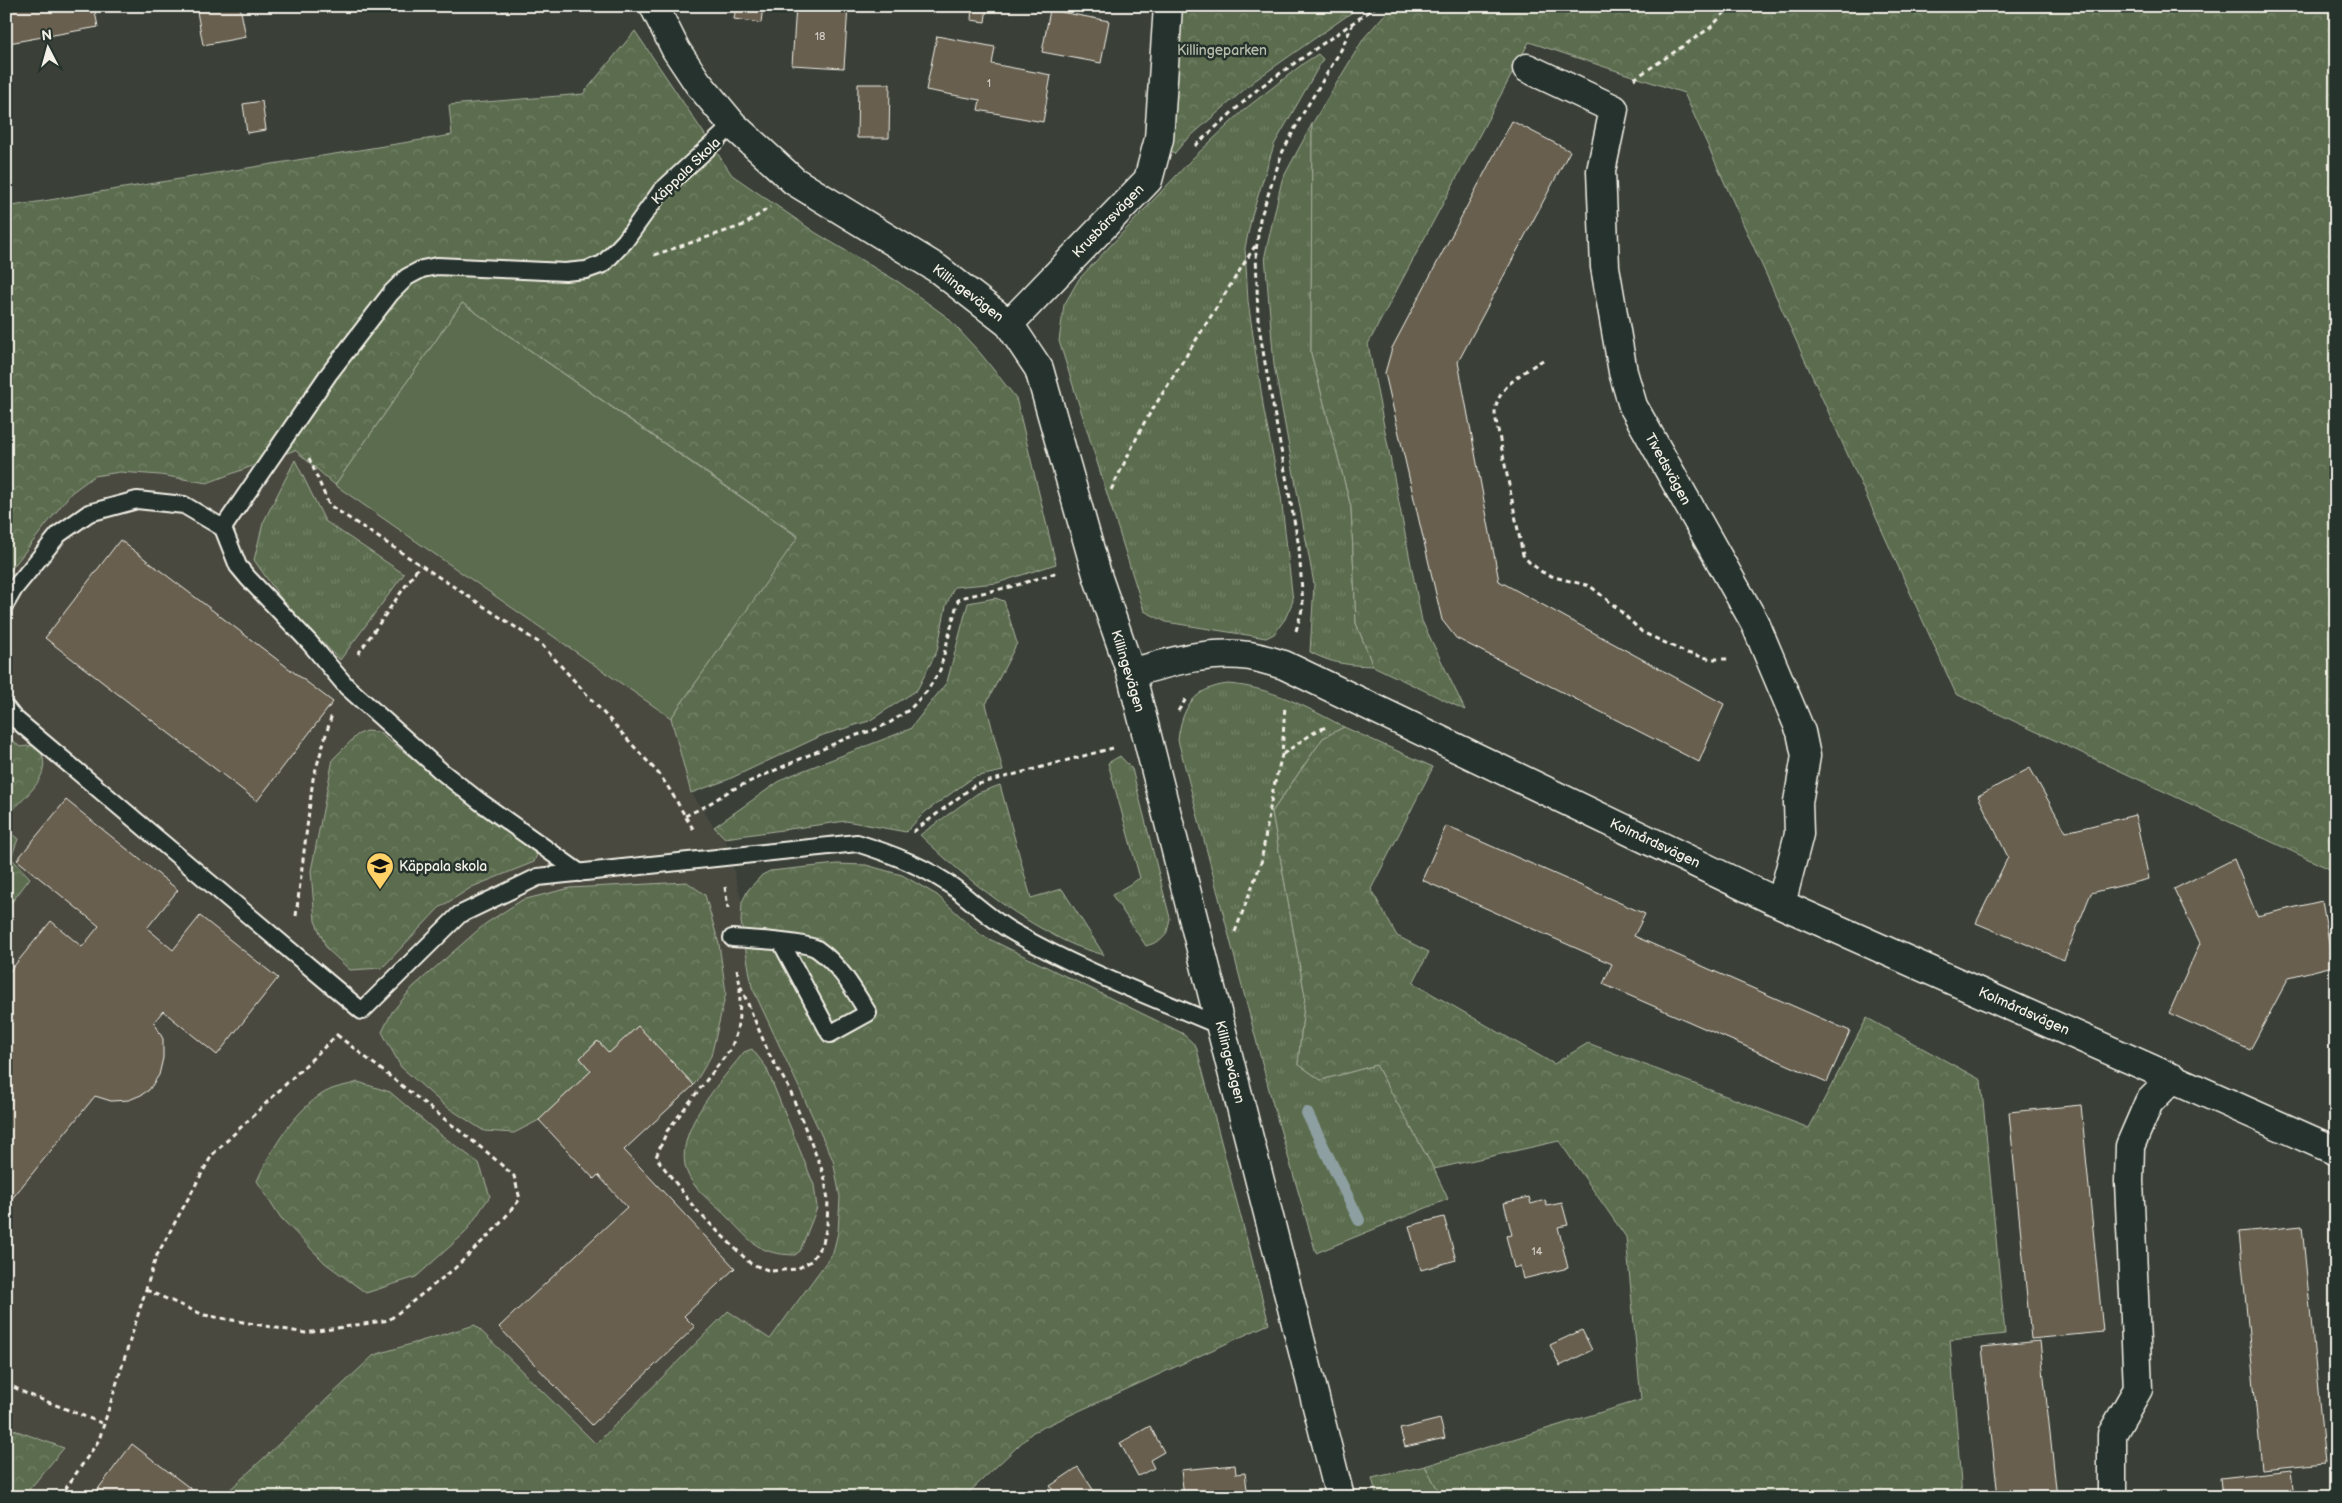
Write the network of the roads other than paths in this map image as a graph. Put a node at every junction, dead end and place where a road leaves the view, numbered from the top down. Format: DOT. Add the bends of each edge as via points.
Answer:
graph roads {
  1 [pos="654,6"];
  2 [pos="1168,6"];
  3 [pos="1527,68"];
  4 [pos="733,126"];
  5 [pos="1009,324"];
  6 [pos="223,528"];
  7 [pos="6,604"];
  8 [pos="1131,673"];
  9 [pos="6,708"];
  10 [pos="580,873"];
  11 [pos="1781,904"];
  12 [pos="732,938"];
  13 [pos="781,942"];
  14 [pos="1220,1026"];
  15 [pos="2174,1078"];
  16 [pos="2336,1151"];
  17 [pos="1340,1497"];
  18 [pos="2112,1497"];
  1 -- 4 [label="street, Killingevägen" via="676,50"];
  2 -- 5 [label="street, Krusbärsvägen" via="1159,139 1148,180"];
  3 -- 11 [label="street, Tivedsvägen" via="1614,109 1601,170 1605,267 1623,372 1633,406 1755,623 1801,732 1806,756 1798,802 1798,834"];
  4 -- 5 [label="street, Killingevägen" via="794,181 938,269"];
  4 -- 6 [label="lane, Käppala Skola" via="661,191 625,241 603,264 565,272 437,266 407,277 334,367"];
  5 -- 8 [label="street, Killingevägen" via="1039,369 1098,578"];
  6 -- 7 [label="lane" via="184,505 137,500 90,513 59,534 14,589"];
  6 -- 10 [label="lane" via="238,566 341,680 441,771"];
  8 -- 11 [label="street, Kolmårdsvägen" via="1186,658 1221,654 1251,656 1284,665"];
  8 -- 14 [label="street, Killingevägen"];
  9 -- 10 [label="lane" via="362,1011 459,915 538,877"];
  10 -- 14 [label="lane" via="857,843 897,855 955,888 1003,926 1041,947"];
  11 -- 15 [label="street, Kolmårdsvägen"];
  12 -- 13 [label="lane"];
  13 -- 13 [label="lane" via="830,1034 868,1013 847,978 816,948"];
  14 -- 17 [label="street, Killingevägen"];
  15 -- 16 [label="street, Kolmårdsvägen"];
  15 -- 18 [label="street" via="2149,1102 2130,1146 2138,1389 2112,1434"];
}
